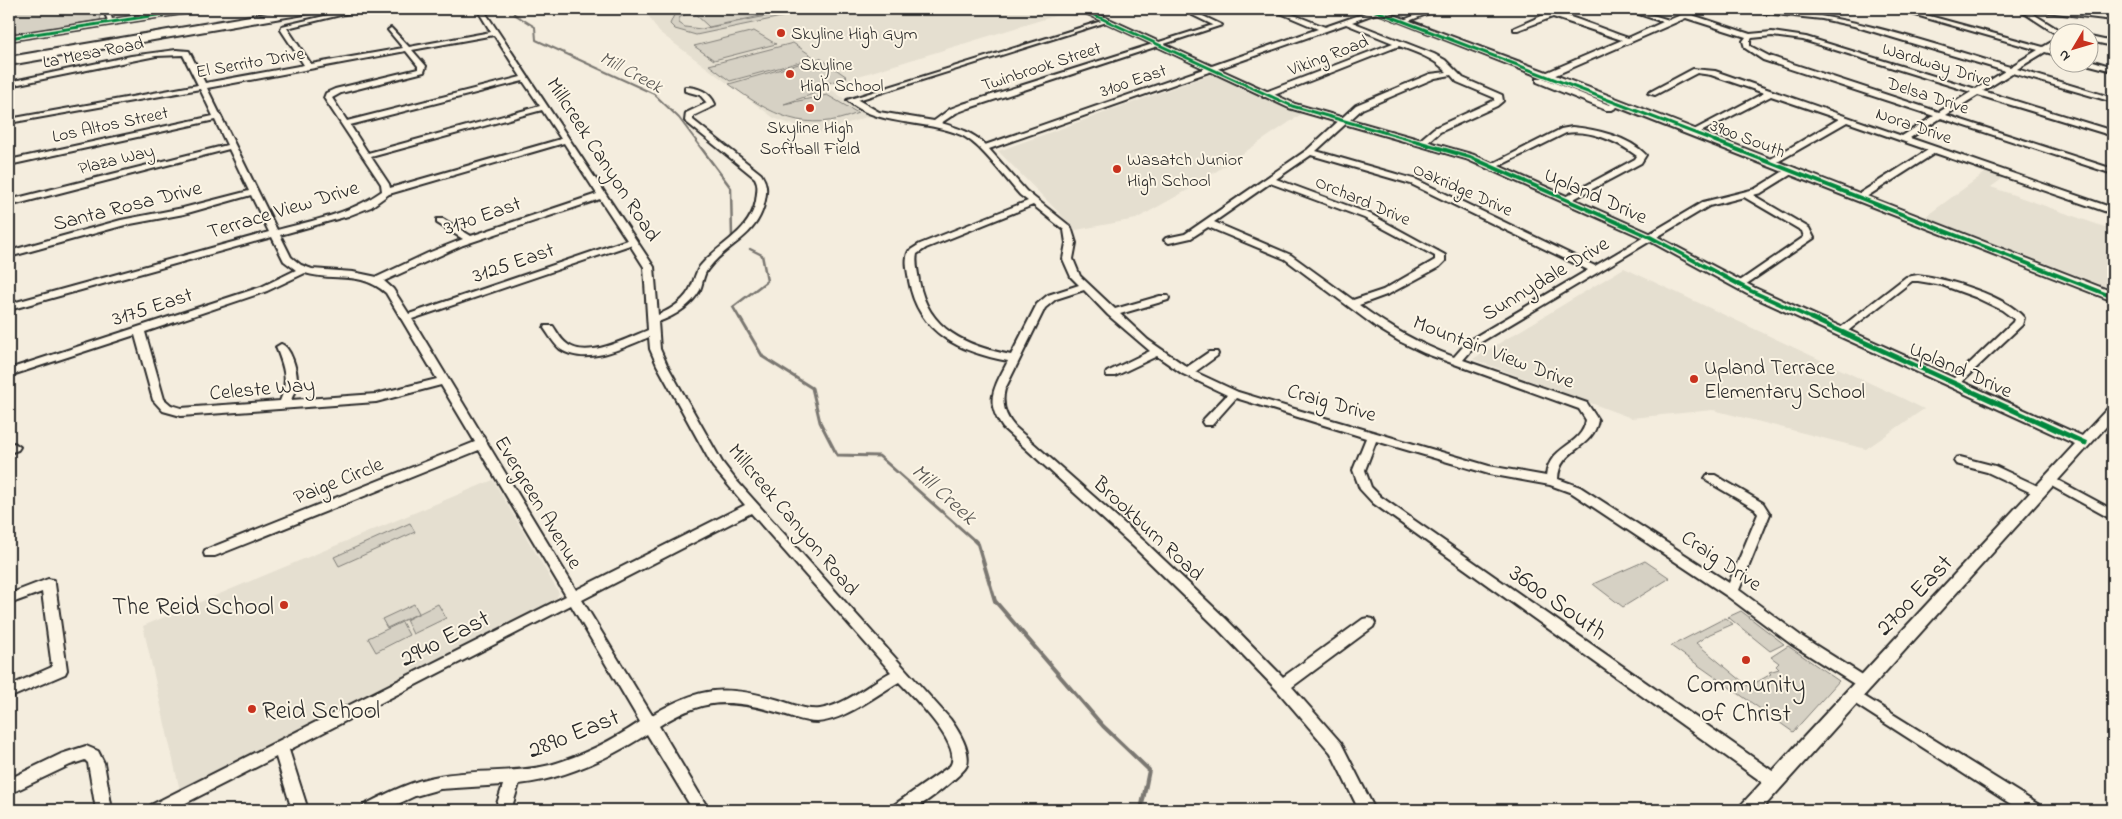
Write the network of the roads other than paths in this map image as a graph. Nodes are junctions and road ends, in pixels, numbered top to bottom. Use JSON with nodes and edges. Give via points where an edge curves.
{"nodes":[{"id":1,"x":106,"y":9,"type":"edge"},
{"id":2,"x":195,"y":9,"type":"edge"},
{"id":3,"x":255,"y":9,"type":"edge"},
{"id":4,"x":292,"y":9,"type":"edge"},
{"id":5,"x":310,"y":9,"type":"edge"},
{"id":6,"x":362,"y":9,"type":"edge"},
{"id":7,"x":480,"y":9,"type":"edge"},
{"id":8,"x":1081,"y":9,"type":"edge"},
{"id":9,"x":1183,"y":9,"type":"edge"},
{"id":10,"x":1274,"y":9,"type":"edge"},
{"id":11,"x":1437,"y":9,"type":"edge"},
{"id":12,"x":1537,"y":9,"type":"edge"},
{"id":13,"x":1627,"y":9,"type":"edge"},
{"id":14,"x":1700,"y":9,"type":"edge"},
{"id":15,"x":1745,"y":9,"type":"edge"},
{"id":16,"x":1898,"y":9,"type":"edge"},
{"id":17,"x":2021,"y":9,"type":"edge"},
{"id":18,"x":2038,"y":9,"type":"edge"},
{"id":19,"x":2097,"y":9,"type":"edge"},
{"id":20,"x":1374,"y":10,"type":"edge"},
{"id":21,"x":1553,"y":14,"type":"junction"},
{"id":22,"x":1685,"y":15,"type":"junction"},
{"id":23,"x":2110,"y":17,"type":"edge"},
{"id":24,"x":1107,"y":21,"type":"junction"},
{"id":25,"x":1404,"y":21,"type":"junction"},
{"id":26,"x":111,"y":22,"type":"junction"},
{"id":27,"x":1346,"y":22,"type":"junction"},
{"id":28,"x":1669,"y":22,"type":"junction"},
{"id":29,"x":2050,"y":28,"type":"edge"},
{"id":30,"x":1324,"y":29,"type":"junction"},
{"id":31,"x":1516,"y":29,"type":"dead end"},
{"id":32,"x":391,"y":30,"type":"dead end"},
{"id":33,"x":496,"y":33,"type":"junction"},
{"id":34,"x":1750,"y":36,"type":"junction"},
{"id":35,"x":9,"y":38,"type":"edge"},
{"id":36,"x":1628,"y":40,"type":"junction"},
{"id":37,"x":2100,"y":41,"type":"edge"},
{"id":38,"x":1400,"y":43,"type":"junction"},
{"id":39,"x":2113,"y":44,"type":"edge"},
{"id":40,"x":1159,"y":45,"type":"junction"},
{"id":41,"x":2050,"y":45,"type":"edge"},
{"id":42,"x":9,"y":47,"type":"edge"},
{"id":43,"x":408,"y":49,"type":"junction"},
{"id":44,"x":2043,"y":50,"type":"junction"},
{"id":45,"x":2050,"y":52,"type":"edge"},
{"id":46,"x":9,"y":54,"type":"edge"},
{"id":47,"x":9,"y":61,"type":"edge"},
{"id":48,"x":2100,"y":65,"type":"edge"},
{"id":49,"x":309,"y":67,"type":"junction"},
{"id":50,"x":1211,"y":69,"type":"junction"},
{"id":51,"x":2113,"y":69,"type":"edge"},
{"id":52,"x":2012,"y":70,"type":"junction"},
{"id":53,"x":1453,"y":73,"type":"junction"},
{"id":54,"x":525,"y":78,"type":"junction"},
{"id":55,"x":1544,"y":78,"type":"junction"},
{"id":56,"x":9,"y":84,"type":"edge"},
{"id":57,"x":202,"y":86,"type":"junction"},
{"id":58,"x":688,"y":89,"type":"dead end"},
{"id":59,"x":1977,"y":92,"type":"junction"},
{"id":60,"x":1652,"y":93,"type":"dead end"},
{"id":61,"x":1770,"y":93,"type":"junction"},
{"id":62,"x":1266,"y":95,"type":"junction"},
{"id":63,"x":2113,"y":100,"type":"edge"},
{"id":64,"x":544,"y":107,"type":"junction"},
{"id":65,"x":1940,"y":115,"type":"junction"},
{"id":66,"x":218,"y":117,"type":"junction"},
{"id":67,"x":1846,"y":119,"type":"junction"},
{"id":68,"x":9,"y":121,"type":"edge"},
{"id":69,"x":1344,"y":121,"type":"junction"},
{"id":70,"x":346,"y":124,"type":"junction"},
{"id":71,"x":935,"y":124,"type":"junction"},
{"id":72,"x":1695,"y":133,"type":"junction"},
{"id":73,"x":2113,"y":134,"type":"edge"},
{"id":74,"x":1903,"y":138,"type":"junction"},
{"id":75,"x":565,"y":140,"type":"junction"},
{"id":76,"x":1423,"y":142,"type":"junction"},
{"id":77,"x":232,"y":146,"type":"junction"},
{"id":78,"x":985,"y":148,"type":"junction"},
{"id":79,"x":1935,"y":149,"type":"junction"},
{"id":80,"x":1310,"y":152,"type":"junction"},
{"id":81,"x":366,"y":156,"type":"junction"},
{"id":82,"x":9,"y":162,"type":"edge"},
{"id":83,"x":1772,"y":162,"type":"junction"},
{"id":84,"x":1492,"y":166,"type":"junction"},
{"id":85,"x":1792,"y":170,"type":"junction"},
{"id":86,"x":2113,"y":172,"type":"edge"},
{"id":87,"x":1270,"y":180,"type":"junction"},
{"id":88,"x":254,"y":192,"type":"junction"},
{"id":89,"x":386,"y":192,"type":"junction"},
{"id":90,"x":603,"y":195,"type":"junction"},
{"id":91,"x":1747,"y":195,"type":"junction"},
{"id":92,"x":1860,"y":197,"type":"junction"},
{"id":93,"x":1566,"y":200,"type":"junction"},
{"id":94,"x":1034,"y":202,"type":"junction"},
{"id":95,"x":9,"y":203,"type":"edge"},
{"id":96,"x":2113,"y":211,"type":"edge"},
{"id":97,"x":440,"y":221,"type":"dead end"},
{"id":98,"x":1207,"y":223,"type":"junction"},
{"id":99,"x":275,"y":234,"type":"junction"},
{"id":100,"x":1650,"y":237,"type":"junction"},
{"id":101,"x":468,"y":238,"type":"junction"},
{"id":102,"x":1169,"y":240,"type":"dead end"},
{"id":103,"x":633,"y":241,"type":"junction"},
{"id":104,"x":9,"y":254,"type":"edge"},
{"id":105,"x":305,"y":269,"type":"junction"},
{"id":106,"x":1596,"y":270,"type":"junction"},
{"id":107,"x":377,"y":281,"type":"junction"},
{"id":108,"x":1085,"y":286,"type":"junction"},
{"id":109,"x":1739,"y":286,"type":"junction"},
{"id":110,"x":2113,"y":296,"type":"edge"},
{"id":111,"x":1164,"y":298,"type":"dead end"},
{"id":112,"x":1352,"y":304,"type":"junction"},
{"id":113,"x":9,"y":307,"type":"edge"},
{"id":114,"x":1112,"y":312,"type":"junction"},
{"id":115,"x":406,"y":318,"type":"junction"},
{"id":116,"x":653,"y":326,"type":"junction"},
{"id":117,"x":549,"y":328,"type":"dead end"},
{"id":118,"x":139,"y":329,"type":"junction"},
{"id":119,"x":1840,"y":332,"type":"junction"},
{"id":120,"x":281,"y":347,"type":"dead end"},
{"id":121,"x":1157,"y":352,"type":"junction"},
{"id":122,"x":1213,"y":354,"type":"dead end"},
{"id":123,"x":1013,"y":359,"type":"junction"},
{"id":124,"x":1456,"y":361,"type":"junction"},
{"id":125,"x":1187,"y":372,"type":"junction"},
{"id":126,"x":9,"y":373,"type":"edge"},
{"id":127,"x":1111,"y":374,"type":"dead end"},
{"id":128,"x":444,"y":381,"type":"junction"},
{"id":129,"x":1954,"y":383,"type":"junction"},
{"id":130,"x":1234,"y":394,"type":"junction"},
{"id":131,"x":284,"y":406,"type":"junction"},
{"id":132,"x":2113,"y":411,"type":"edge"},
{"id":133,"x":1208,"y":422,"type":"dead end"},
{"id":134,"x":1372,"y":436,"type":"junction"},
{"id":135,"x":2085,"y":443,"type":"junction"},
{"id":136,"x":482,"y":444,"type":"junction"},
{"id":137,"x":1960,"y":461,"type":"dead end"},
{"id":138,"x":1711,"y":478,"type":"dead end"},
{"id":139,"x":1552,"y":481,"type":"junction"},
{"id":140,"x":2045,"y":486,"type":"junction"},
{"id":141,"x":752,"y":507,"type":"junction"},
{"id":142,"x":2113,"y":516,"type":"edge"},
{"id":143,"x":210,"y":553,"type":"dead end"},
{"id":144,"x":1732,"y":592,"type":"junction"},
{"id":145,"x":574,"y":598,"type":"junction"},
{"id":146,"x":9,"y":599,"type":"edge"},
{"id":147,"x":1368,"y":623,"type":"dead end"},
{"id":148,"x":902,"y":673,"type":"junction"},
{"id":149,"x":1282,"y":686,"type":"junction"},
{"id":150,"x":1859,"y":690,"type":"junction"},
{"id":151,"x":9,"y":692,"type":"edge"},
{"id":152,"x":648,"y":724,"type":"junction"},
{"id":153,"x":280,"y":748,"type":"junction"},
{"id":154,"x":513,"y":779,"type":"junction"},
{"id":155,"x":1774,"y":782,"type":"junction"},
{"id":156,"x":9,"y":787,"type":"edge"},
{"id":157,"x":104,"y":810,"type":"edge"},
{"id":158,"x":157,"y":810,"type":"edge"},
{"id":159,"x":300,"y":810,"type":"edge"},
{"id":160,"x":370,"y":810,"type":"edge"},
{"id":161,"x":504,"y":810,"type":"edge"},
{"id":162,"x":701,"y":810,"type":"edge"},
{"id":163,"x":900,"y":810,"type":"edge"},
{"id":164,"x":1367,"y":810,"type":"edge"},
{"id":165,"x":1749,"y":810,"type":"edge"},
{"id":166,"x":2033,"y":810,"type":"edge"}],
"edges":[{"from":1,"to":26,"type":"street"},
{"from":2,"to":26,"type":"main road"},
{"from":3,"to":42,"type":"highway"},
{"from":4,"to":46,"type":"highway"},
{"from":5,"to":47,"type":"highway"},
{"from":6,"to":49,"type":"street","via":[[284,27]]},
{"from":7,"to":33,"type":"street","name":"Millcreek Canyon Road"},
{"from":8,"to":24,"type":"street","name":"Upland Drive"},
{"from":9,"to":40,"type":"street","name":"Twinbrook Street","via":[[1220,25]]},
{"from":10,"to":30,"type":"street"},
{"from":11,"to":25,"type":"street"},
{"from":12,"to":21,"type":"street"},
{"from":13,"to":28,"type":"street"},
{"from":14,"to":22,"type":"street"},
{"from":15,"to":52,"type":"street","via":[[1842,21]]},
{"from":16,"to":44,"type":"street"},
{"from":17,"to":29,"type":"street"},
{"from":18,"to":23,"type":"street"},
{"from":19,"to":23,"type":"street"},
{"from":20,"to":25,"type":"main road","name":"3900 South"},
{"from":20,"to":27,"type":"street","name":"3100 East"},
{"from":21,"to":31,"type":"street"},
{"from":21,"to":36,"type":"street"},
{"from":22,"to":28,"type":"street"},
{"from":22,"to":34,"type":"street"},
{"from":24,"to":40,"type":"street","name":"Upland Drive"},
{"from":24,"to":71,"type":"street","name":"Craig Drive","via":[[851,100],[877,114]]},
{"from":25,"to":55,"type":"main road","name":"3900 South"},
{"from":26,"to":35,"type":"main road"},
{"from":27,"to":30,"type":"street","name":"3100 East"},
{"from":27,"to":38,"type":"street"},
{"from":28,"to":36,"type":"street"},
{"from":30,"to":50,"type":"street","name":"3100 East"},
{"from":32,"to":43,"type":"street"},
{"from":33,"to":43,"type":"street","name":"El Serrito Drive"},
{"from":33,"to":54,"type":"street","name":"Millcreek Canyon Road"},
{"from":34,"to":59,"type":"street","name":"Wardway Drive","via":[[1797,36]]},
{"from":34,"to":65,"type":"street","name":"Delsa Drive","via":[[1746,45],[1761,56]]},
{"from":36,"to":55,"type":"street"},
{"from":37,"to":39,"type":"street"},
{"from":38,"to":53,"type":"street","via":[[1438,59]]},
{"from":38,"to":62,"type":"street","name":"Viking Road"},
{"from":40,"to":50,"type":"street","name":"Upland Drive"},
{"from":40,"to":71,"type":"street","name":"Twinbrook Street","via":[[966,106]]},
{"from":41,"to":44,"type":"street"},
{"from":43,"to":49,"type":"street","name":"El Serrito Drive"},
{"from":43,"to":70,"type":"street","via":[[422,66],[421,70],[329,95],[328,99]]},
{"from":44,"to":45,"type":"street"},
{"from":44,"to":52,"type":"street"},
{"from":48,"to":51,"type":"street"},
{"from":49,"to":57,"type":"street","name":"El Serrito Drive"},
{"from":50,"to":62,"type":"street","name":"Upland Drive"},
{"from":50,"to":78,"type":"street","name":"3100 East"},
{"from":52,"to":59,"type":"street"},
{"from":52,"to":63,"type":"street"},
{"from":53,"to":69,"type":"street","via":[[1433,76],[1365,105]]},
{"from":53,"to":76,"type":"street","via":[[1460,80],[1499,97],[1499,101],[1437,130]]},
{"from":54,"to":64,"type":"street","name":"Millcreek Canyon Road"},
{"from":54,"to":70,"type":"street"},
{"from":55,"to":72,"type":"main road","name":"3900 South","via":[[1620,103]]},
{"from":56,"to":57,"type":"street","name":"La Mesa Road","via":[[90,66],[184,52]]},
{"from":57,"to":66,"type":"street"},
{"from":57,"to":68,"type":"street","name":"El Serrito Drive"},
{"from":58,"to":116,"type":"street","via":[[700,91],[711,104],[690,114],[689,121],[758,176],[762,181],[761,206],[740,236],[700,272],[697,287],[688,300]]},
{"from":59,"to":65,"type":"street"},
{"from":59,"to":73,"type":"street","name":"Wardway Drive"},
{"from":60,"to":61,"type":"street","name":"Nora Drive","via":[[1703,71]]},
{"from":61,"to":67,"type":"street","name":"Nora Drive"},
{"from":61,"to":72,"type":"street"},
{"from":62,"to":69,"type":"street","name":"Upland Drive"},
{"from":64,"to":75,"type":"street","name":"Millcreek Canyon Road"},
{"from":64,"to":81,"type":"street"},
{"from":65,"to":74,"type":"street"},
{"from":65,"to":86,"type":"street","name":"Delsa Drive"},
{"from":66,"to":77,"type":"street"},
{"from":66,"to":82,"type":"street","name":"Los Altos Street"},
{"from":67,"to":74,"type":"street","name":"Nora Drive"},
{"from":67,"to":83,"type":"street"},
{"from":69,"to":76,"type":"street","name":"Upland Drive"},
{"from":69,"to":80,"type":"street"},
{"from":70,"to":81,"type":"street"},
{"from":71,"to":78,"type":"street","name":"Craig Drive","via":[[964,133]]},
{"from":72,"to":83,"type":"main road","name":"3900 South"},
{"from":74,"to":79,"type":"street","name":"Nora Drive"},
{"from":75,"to":89,"type":"street","name":"Terrace View Drive"},
{"from":75,"to":90,"type":"street","name":"Millcreek Canyon Road"},
{"from":76,"to":84,"type":"street","name":"Upland Drive"},
{"from":77,"to":88,"type":"street"},
{"from":77,"to":95,"type":"street","name":"Plaza Way"},
{"from":78,"to":94,"type":"street","name":"Craig Drive","via":[[1014,184]]},
{"from":79,"to":92,"type":"street"},
{"from":79,"to":96,"type":"street","name":"Nora Drive"},
{"from":80,"to":87,"type":"street"},
{"from":80,"to":106,"type":"street","name":"Oakridge Drive","via":[[1414,182]]},
{"from":81,"to":89,"type":"street","via":[[385,184]]},
{"from":83,"to":85,"type":"main road","name":"3900 South"},
{"from":84,"to":93,"type":"street","name":"Upland Drive"},
{"from":84,"to":93,"type":"street","via":[[1564,131],[1575,129],[1598,135],[1642,155],[1638,161]]},
{"from":85,"to":91,"type":"street","name":"Sunnydale Drive"},
{"from":85,"to":92,"type":"main road","name":"3900 South"},
{"from":87,"to":98,"type":"street"},
{"from":87,"to":112,"type":"street","name":"Orchard Drive","via":[[1367,216],[1440,255],[1436,265],[1386,292]]},
{"from":88,"to":99,"type":"street"},
{"from":88,"to":104,"type":"street","name":"Santa Rosa Drive","via":[[184,211],[117,224]]},
{"from":89,"to":99,"type":"street","name":"Terrace View Drive","via":[[357,210]]},
{"from":90,"to":101,"type":"street","name":"3170 East"},
{"from":90,"to":103,"type":"street","name":"Millcreek Canyon Road"},
{"from":91,"to":100,"type":"street","name":"Sunnydale Drive","via":[[1706,204]]},
{"from":91,"to":109,"type":"street","via":[[1808,232],[1808,240]]},
{"from":92,"to":110,"type":"main road","name":"3900 South"},
{"from":93,"to":100,"type":"street","name":"Upland Drive"},
{"from":94,"to":108,"type":"street","name":"Craig Drive","via":[[1068,230],[1070,265]]},
{"from":94,"to":123,"type":"street","via":[[923,246],[912,253],[910,259],[918,298],[938,328],[968,348]]},
{"from":97,"to":101,"type":"street"},
{"from":98,"to":102,"type":"street","via":[[1188,236]]},
{"from":98,"to":112,"type":"street","name":"Mountain View Drive","via":[[1288,257]]},
{"from":99,"to":105,"type":"street","via":[[287,259]]},
{"from":99,"to":113,"type":"street","name":"Terrace View Drive"},
{"from":100,"to":106,"type":"street","name":"Sunnydale Drive"},
{"from":100,"to":109,"type":"street","name":"Upland Drive"},
{"from":101,"to":107,"type":"street","name":"3170 East","via":[[428,254]]},
{"from":103,"to":115,"type":"street","name":"3125 East"},
{"from":103,"to":116,"type":"street","name":"Millcreek Canyon Road","via":[[650,272]]},
{"from":105,"to":107,"type":"street"},
{"from":105,"to":118,"type":"street","name":"3175 East","via":[[264,290]]},
{"from":106,"to":124,"type":"street","name":"Sunnydale Drive","via":[[1472,343]]},
{"from":107,"to":115,"type":"street","name":"Evergreen Avenue","via":[[388,289]]},
{"from":108,"to":114,"type":"street","name":"Craig Drive"},
{"from":108,"to":123,"type":"street","name":"Brookburn Road","via":[[1043,303]]},
{"from":109,"to":119,"type":"street","name":"Upland Drive"},
{"from":111,"to":114,"type":"street"},
{"from":112,"to":124,"type":"street","name":"Mountain View Drive","via":[[1403,339]]},
{"from":114,"to":121,"type":"street","name":"Craig Drive"},
{"from":115,"to":128,"type":"street","name":"Evergreen Avenue"},
{"from":116,"to":117,"type":"street","via":[[599,351],[584,353],[566,348]]},
{"from":116,"to":141,"type":"street","name":"Millcreek Canyon Road","via":[[655,349],[662,365],[717,464]]},
{"from":118,"to":126,"type":"street","name":"3175 East"},
{"from":118,"to":131,"type":"street","name":"Celeste Way","via":[[159,400],[167,408],[187,413]]},
{"from":119,"to":129,"type":"street","name":"Upland Drive"},
{"from":119,"to":129,"type":"street","via":[[1909,279],[1923,277],[2003,306],[2017,315],[2018,323]]},
{"from":120,"to":131,"type":"street","via":[[293,380]]},
{"from":121,"to":125,"type":"street","name":"Craig Drive"},
{"from":121,"to":127,"type":"street"},
{"from":122,"to":125,"type":"street"},
{"from":123,"to":149,"type":"street","name":"Brookburn Road","via":[[996,399],[1004,422],[1139,544]]},
{"from":124,"to":139,"type":"street","name":"Mountain View Drive","via":[[1574,402],[1587,410],[1592,420],[1590,431],[1586,438],[1558,459]]},
{"from":125,"to":130,"type":"street","name":"Craig Drive"},
{"from":128,"to":131,"type":"street","name":"Celeste Way","via":[[386,397]]},
{"from":128,"to":136,"type":"street","name":"Evergreen Avenue"},
{"from":129,"to":135,"type":"street","name":"Upland Drive"},
{"from":130,"to":133,"type":"street"},
{"from":130,"to":134,"type":"street","name":"Craig Drive"},
{"from":132,"to":135,"type":"street","name":"2700 East"},
{"from":134,"to":139,"type":"street","name":"Craig Drive","via":[[1489,470]]},
{"from":134,"to":155,"type":"street","name":"3600 South","via":[[1359,470],[1366,489],[1377,500]]},
{"from":135,"to":140,"type":"street","name":"2700 East"},
{"from":136,"to":143,"type":"street","name":"Paige Circle"},
{"from":136,"to":145,"type":"street","name":"Evergreen Avenue"},
{"from":137,"to":140,"type":"street"},
{"from":138,"to":144,"type":"street","via":[[1759,506],[1764,514]]},
{"from":139,"to":144,"type":"street","name":"Craig Drive","via":[[1592,499]]},
{"from":140,"to":142,"type":"street"},
{"from":140,"to":150,"type":"street","name":"2700 East"},
{"from":141,"to":145,"type":"street","name":"2940 East"},
{"from":141,"to":148,"type":"street","name":"Millcreek Canyon Road"},
{"from":144,"to":150,"type":"street","name":"Craig Drive"},
{"from":145,"to":152,"type":"street","name":"Evergreen Avenue"},
{"from":145,"to":153,"type":"street","name":"2940 East"},
{"from":146,"to":151,"type":"street","via":[[48,584],[60,670]]},
{"from":147,"to":149,"type":"street"},
{"from":148,"to":152,"type":"street","name":"2890 East","via":[[821,715],[730,695],[690,702]]},
{"from":148,"to":163,"type":"street","name":"Millcreek Canyon Road","via":[[953,735],[960,764],[950,776]]},
{"from":149,"to":164,"type":"street","name":"Brookburn Road","via":[[1336,748]]},
{"from":150,"to":155,"type":"street","name":"2700 East"},
{"from":150,"to":166,"type":"street","name":"Craig Drive"},
{"from":152,"to":154,"type":"street","name":"2890 East","via":[[565,767]]},
{"from":152,"to":162,"type":"street","name":"Evergreen Avenue"},
{"from":153,"to":158,"type":"street","name":"2940 East"},
{"from":153,"to":159,"type":"street"},
{"from":154,"to":160,"type":"street","name":"2890 East","via":[[428,785]]},
{"from":154,"to":161,"type":"street"},
{"from":155,"to":165,"type":"street","name":"2700 East"},
{"from":156,"to":157,"type":"street","via":[[66,759],[86,753],[96,762]]}]}
